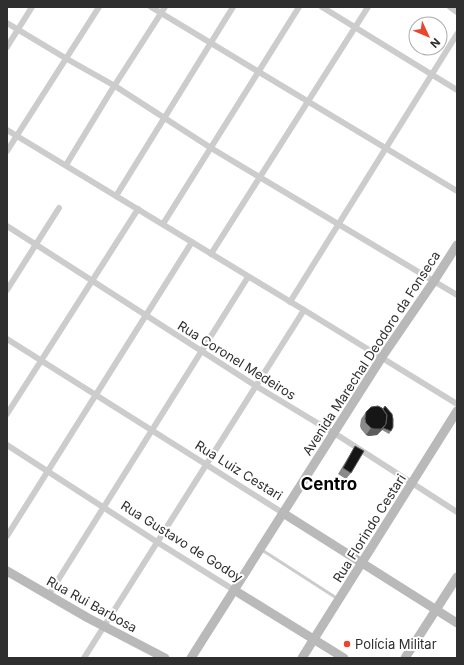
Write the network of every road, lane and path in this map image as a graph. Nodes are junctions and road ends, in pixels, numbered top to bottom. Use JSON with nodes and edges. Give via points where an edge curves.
{"nodes":[{"id":1,"x":32,"y":7,"type":"edge"},
{"id":2,"x":99,"y":7,"type":"edge"},
{"id":3,"x":151,"y":7,"type":"edge"},
{"id":4,"x":165,"y":7,"type":"edge"},
{"id":5,"x":233,"y":7,"type":"edge"},
{"id":6,"x":299,"y":7,"type":"edge"},
{"id":7,"x":322,"y":7,"type":"edge"},
{"id":8,"x":368,"y":7,"type":"edge"},
{"id":9,"x":450,"y":7,"type":"edge"},
{"id":10,"x":457,"y":12,"type":"edge"},
{"id":11,"x":161,"y":13,"type":"junction"},
{"id":12,"x":7,"y":23,"type":"edge"},
{"id":13,"x":355,"y":27,"type":"junction"},
{"id":14,"x":18,"y":30,"type":"junction"},
{"id":15,"x":457,"y":34,"type":"edge"},
{"id":16,"x":210,"y":44,"type":"junction"},
{"id":17,"x":7,"y":46,"type":"edge"},
{"id":18,"x":67,"y":59,"type":"junction"},
{"id":19,"x":258,"y":72,"type":"junction"},
{"id":20,"x":432,"y":75,"type":"junction"},
{"id":21,"x":115,"y":86,"type":"junction"},
{"id":22,"x":457,"y":90,"type":"edge"},
{"id":23,"x":307,"y":101,"type":"junction"},
{"id":24,"x":164,"y":118,"type":"junction"},
{"id":25,"x":7,"y":130,"type":"edge"},
{"id":26,"x":17,"y":136,"type":"junction"},
{"id":27,"x":211,"y":148,"type":"junction"},
{"id":28,"x":387,"y":148,"type":"junction"},
{"id":29,"x":7,"y":151,"type":"edge"},
{"id":30,"x":66,"y":165,"type":"junction"},
{"id":31,"x":260,"y":176,"type":"junction"},
{"id":32,"x":457,"y":191,"type":"edge"},
{"id":33,"x":116,"y":196,"type":"junction"},
{"id":34,"x":59,"y":208,"type":"dead end"},
{"id":35,"x":138,"y":209,"type":"junction"},
{"id":36,"x":163,"y":224,"type":"junction"},
{"id":37,"x":339,"y":224,"type":"junction"},
{"id":38,"x":7,"y":226,"type":"edge"},
{"id":39,"x":192,"y":242,"type":"junction"},
{"id":40,"x":35,"y":245,"type":"junction"},
{"id":41,"x":457,"y":245,"type":"edge"},
{"id":42,"x":211,"y":254,"type":"junction"},
{"id":43,"x":248,"y":277,"type":"junction"},
{"id":44,"x":434,"y":281,"type":"junction"},
{"id":45,"x":92,"y":282,"type":"junction"},
{"id":46,"x":7,"y":290,"type":"edge"},
{"id":47,"x":457,"y":295,"type":"edge"},
{"id":48,"x":290,"y":302,"type":"junction"},
{"id":49,"x":304,"y":310,"type":"junction"},
{"id":50,"x":146,"y":316,"type":"junction"},
{"id":51,"x":7,"y":339,"type":"edge"},
{"id":52,"x":202,"y":351,"type":"junction"},
{"id":53,"x":382,"y":357,"type":"junction"},
{"id":54,"x":41,"y":361,"type":"junction"},
{"id":55,"x":256,"y":386,"type":"junction"},
{"id":56,"x":96,"y":395,"type":"junction"},
{"id":57,"x":457,"y":404,"type":"edge"},
{"id":58,"x":457,"y":411,"type":"edge"},
{"id":59,"x":7,"y":414,"type":"edge"},
{"id":60,"x":152,"y":430,"type":"junction"},
{"id":61,"x":334,"y":433,"type":"junction"},
{"id":62,"x":7,"y":445,"type":"edge"},
{"id":63,"x":206,"y":465,"type":"junction"},
{"id":64,"x":48,"y":471,"type":"junction"},
{"id":65,"x":413,"y":482,"type":"junction"},
{"id":66,"x":104,"y":507,"type":"junction"},
{"id":67,"x":283,"y":512,"type":"junction"},
{"id":68,"x":457,"y":512,"type":"edge"},
{"id":69,"x":7,"y":536,"type":"edge"},
{"id":70,"x":157,"y":542,"type":"junction"},
{"id":71,"x":260,"y":549,"type":"junction"},
{"id":72,"x":363,"y":563,"type":"junction"},
{"id":73,"x":7,"y":571,"type":"edge"},
{"id":74,"x":457,"y":577,"type":"edge"},
{"id":75,"x":234,"y":590,"type":"junction"},
{"id":76,"x":48,"y":596,"type":"junction"},
{"id":77,"x":339,"y":600,"type":"junction"},
{"id":78,"x":436,"y":610,"type":"junction"},
{"id":79,"x":457,"y":623,"type":"edge"},
{"id":80,"x":104,"y":626,"type":"junction"},
{"id":81,"x":314,"y":639,"type":"junction"},
{"id":82,"x":84,"y":658,"type":"edge"},
{"id":83,"x":165,"y":658,"type":"edge"},
{"id":84,"x":191,"y":658,"type":"edge"},
{"id":85,"x":302,"y":658,"type":"edge"},
{"id":86,"x":344,"y":658,"type":"edge"},
{"id":87,"x":405,"y":658,"type":"edge"}],
"edges":[{"from":1,"to":14,"type":"street"},
{"from":2,"to":18,"type":"street"},
{"from":3,"to":11,"type":"street"},
{"from":4,"to":11,"type":"street"},
{"from":5,"to":16,"type":"street"},
{"from":6,"to":19,"type":"street"},
{"from":7,"to":13,"type":"street"},
{"from":8,"to":13,"type":"street"},
{"from":9,"to":10,"type":"street"},
{"from":11,"to":16,"type":"street"},
{"from":11,"to":21,"type":"street"},
{"from":12,"to":14,"type":"street"},
{"from":13,"to":20,"type":"street"},
{"from":13,"to":23,"type":"street"},
{"from":14,"to":17,"type":"street"},
{"from":14,"to":18,"type":"street"},
{"from":15,"to":20,"type":"street"},
{"from":16,"to":19,"type":"street"},
{"from":16,"to":24,"type":"street"},
{"from":18,"to":21,"type":"street"},
{"from":18,"to":26,"type":"street"},
{"from":19,"to":23,"type":"street"},
{"from":19,"to":27,"type":"street"},
{"from":20,"to":22,"type":"street"},
{"from":20,"to":28,"type":"street"},
{"from":21,"to":24,"type":"street"},
{"from":21,"to":30,"type":"street"},
{"from":23,"to":28,"type":"street"},
{"from":23,"to":31,"type":"street"},
{"from":24,"to":27,"type":"street"},
{"from":24,"to":33,"type":"street"},
{"from":25,"to":26,"type":"street"},
{"from":26,"to":29,"type":"street"},
{"from":26,"to":30,"type":"street"},
{"from":27,"to":31,"type":"street"},
{"from":27,"to":36,"type":"street"},
{"from":28,"to":32,"type":"street"},
{"from":28,"to":37,"type":"street"},
{"from":30,"to":33,"type":"street"},
{"from":31,"to":37,"type":"street"},
{"from":31,"to":42,"type":"street"},
{"from":33,"to":35,"type":"street"},
{"from":34,"to":40,"type":"street"},
{"from":35,"to":36,"type":"street"},
{"from":35,"to":45,"type":"street"},
{"from":36,"to":39,"type":"street"},
{"from":37,"to":44,"type":"street"},
{"from":37,"to":48,"type":"street"},
{"from":38,"to":40,"type":"street","name":"Rua Coronel Medeiros"},
{"from":39,"to":42,"type":"street"},
{"from":39,"to":50,"type":"street"},
{"from":40,"to":45,"type":"street","name":"Rua Coronel Medeiros"},
{"from":40,"to":46,"type":"street"},
{"from":41,"to":44,"type":"street","name":"Avenida Marechal Deodoro da Fonseca"},
{"from":42,"to":43,"type":"street"},
{"from":43,"to":48,"type":"street"},
{"from":43,"to":52,"type":"street"},
{"from":44,"to":47,"type":"street"},
{"from":44,"to":53,"type":"street","name":"Avenida Marechal Deodoro da Fonseca"},
{"from":45,"to":50,"type":"street","name":"Rua Coronel Medeiros"},
{"from":45,"to":54,"type":"street"},
{"from":48,"to":49,"type":"street"},
{"from":49,"to":53,"type":"street"},
{"from":49,"to":55,"type":"street"},
{"from":50,"to":52,"type":"street","name":"Rua Coronel Medeiros"},
{"from":50,"to":56,"type":"street"},
{"from":51,"to":54,"type":"street","name":"Rua Luiz Cestari"},
{"from":52,"to":55,"type":"street","name":"Rua Coronel Medeiros"},
{"from":52,"to":60,"type":"street"},
{"from":53,"to":57,"type":"street"},
{"from":53,"to":61,"type":"street","name":"Avenida Marechal Deodoro da Fonseca"},
{"from":54,"to":56,"type":"street","name":"Rua Luiz Cestari"},
{"from":54,"to":59,"type":"street"},
{"from":55,"to":61,"type":"street","name":"Rua Coronel Medeiros"},
{"from":55,"to":63,"type":"street"},
{"from":56,"to":60,"type":"street","name":"Rua Luiz Cestari"},
{"from":56,"to":64,"type":"street"},
{"from":58,"to":65,"type":"street","name":"Rua Florindo Cestari"},
{"from":60,"to":63,"type":"street","name":"Rua Luiz Cestari"},
{"from":60,"to":66,"type":"street"},
{"from":61,"to":65,"type":"street","name":"Rua Coronel Medeiros"},
{"from":61,"to":67,"type":"street","name":"Avenida Marechal Deodoro da Fonseca"},
{"from":62,"to":64,"type":"street","name":"Rua Gustavo de Godoy"},
{"from":63,"to":67,"type":"street","name":"Rua Luiz Cestari"},
{"from":63,"to":70,"type":"street"},
{"from":64,"to":66,"type":"street","name":"Rua Gustavo de Godoy"},
{"from":64,"to":69,"type":"street"},
{"from":65,"to":68,"type":"street","name":"Rua Coronel Medeiros"},
{"from":65,"to":72,"type":"street","name":"Rua Florindo Cestari"},
{"from":66,"to":70,"type":"street","name":"Rua Gustavo de Godoy"},
{"from":66,"to":76,"type":"street"},
{"from":67,"to":71,"type":"street","name":"Avenida Marechal Deodoro da Fonseca"},
{"from":67,"to":72,"type":"street","name":"Rua Luiz Cestari"},
{"from":70,"to":75,"type":"street","name":"Rua Gustavo de Godoy"},
{"from":70,"to":80,"type":"street"},
{"from":71,"to":75,"type":"street","name":"Avenida Marechal Deodoro da Fonseca"},
{"from":71,"to":77,"type":"lane"},
{"from":72,"to":77,"type":"street","name":"Rua Florindo Cestari"},
{"from":72,"to":78,"type":"street","name":"Rua Luiz Cestari"},
{"from":73,"to":76,"type":"street","name":"Rua Rui Barbosa"},
{"from":74,"to":78,"type":"street"},
{"from":75,"to":81,"type":"street","name":"Rua Gustavo de Godoy"},
{"from":75,"to":84,"type":"street","name":"Avenida Marechal Deodoro da Fonseca"},
{"from":76,"to":80,"type":"street","name":"Rua Rui Barbosa"},
{"from":77,"to":81,"type":"street","name":"Rua Florindo Cestari"},
{"from":78,"to":79,"type":"street","name":"Rua Luiz Cestari"},
{"from":78,"to":87,"type":"street"},
{"from":80,"to":82,"type":"street"},
{"from":80,"to":83,"type":"street","name":"Rua Rui Barbosa"},
{"from":81,"to":85,"type":"street","name":"Rua Florindo Cestari"},
{"from":81,"to":86,"type":"street","name":"Rua Gustavo de Godoy"}]}
